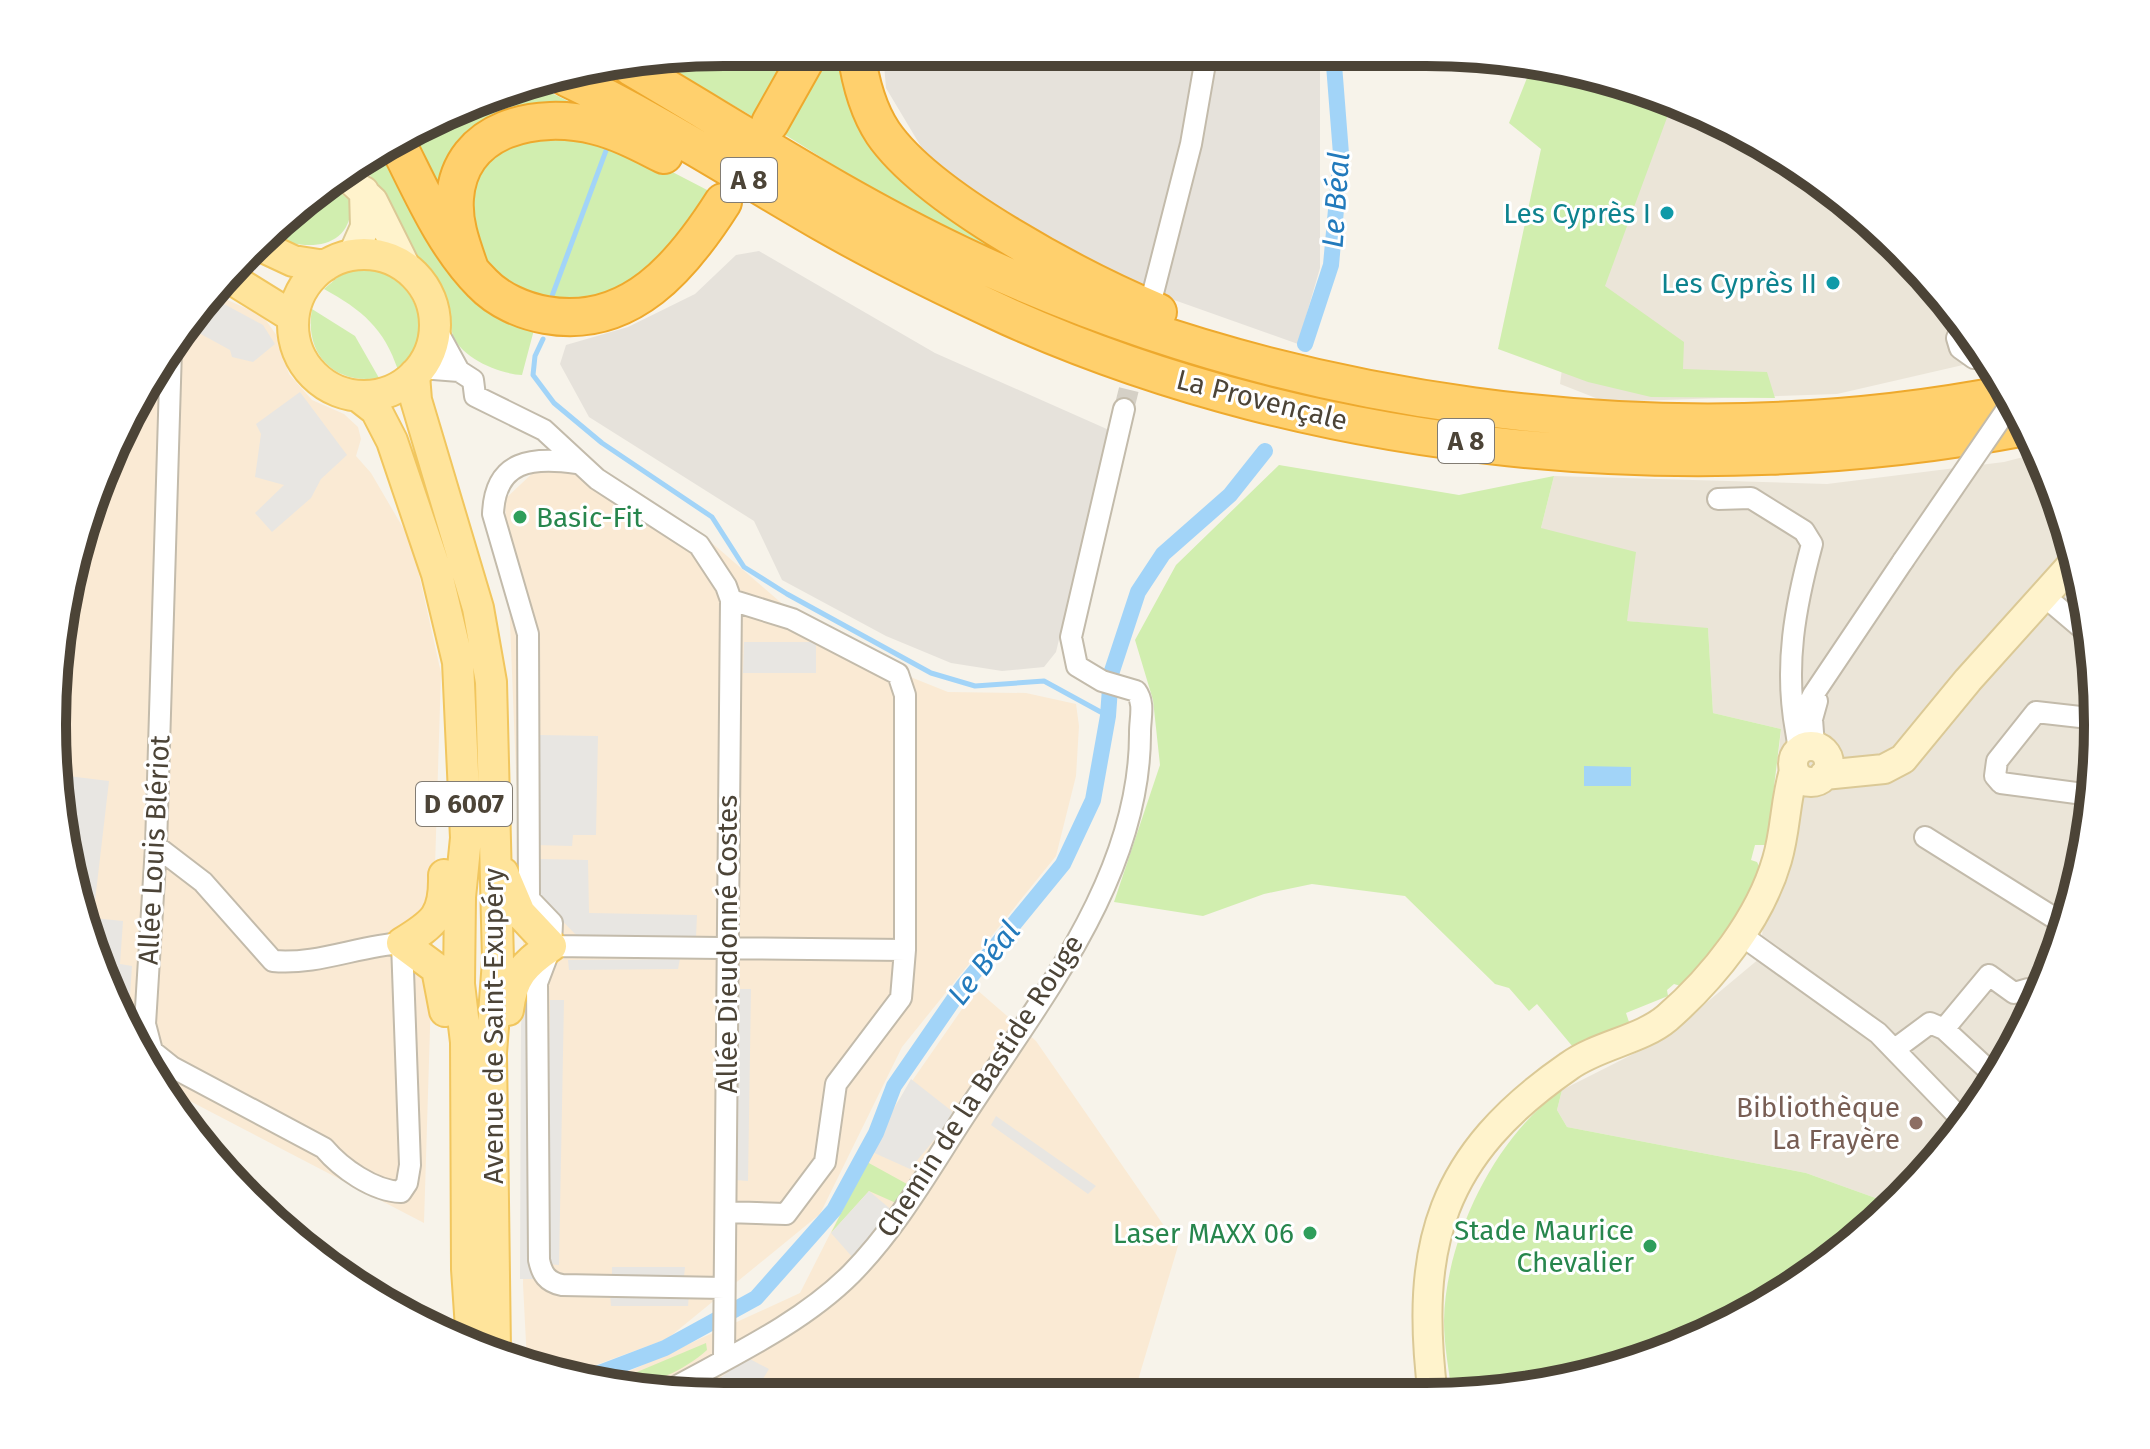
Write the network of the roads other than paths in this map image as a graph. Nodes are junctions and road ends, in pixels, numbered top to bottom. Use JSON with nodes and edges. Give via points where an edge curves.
{"nodes":[{"id":1,"x":802,"y":66,"type":"edge"},
{"id":2,"x":859,"y":66,"type":"edge"},
{"id":3,"x":1205,"y":66,"type":"edge"},
{"id":4,"x":639,"y":72,"type":"edge"},
{"id":5,"x":576,"y":83,"type":"edge"},
{"id":6,"x":770,"y":123,"type":"dead end"},
{"id":7,"x":401,"y":151,"type":"edge"},
{"id":8,"x":354,"y":182,"type":"edge"},
{"id":9,"x":723,"y":202,"type":"dead end"},
{"id":10,"x":269,"y":250,"type":"edge"},
{"id":11,"x":353,"y":254,"type":"junction"},
{"id":12,"x":325,"y":266,"type":"junction"},
{"id":13,"x":407,"y":269,"type":"junction"},
{"id":14,"x":470,"y":269,"type":"junction"},
{"id":15,"x":931,"y":280,"type":"junction"},
{"id":16,"x":237,"y":282,"type":"edge"},
{"id":17,"x":1153,"y":293,"type":"dead end"},
{"id":18,"x":293,"y":317,"type":"junction"},
{"id":19,"x":435,"y":327,"type":"junction"},
{"id":20,"x":1955,"y":337,"type":"edge"},
{"id":21,"x":1971,"y":356,"type":"edge"},
{"id":22,"x":170,"y":369,"type":"edge"},
{"id":23,"x":417,"y":371,"type":"junction"},
{"id":24,"x":466,"y":375,"type":"junction"},
{"id":25,"x":1350,"y":386,"type":"junction"},
{"id":26,"x":358,"y":396,"type":"junction"},
{"id":27,"x":1996,"y":396,"type":"edge"},
{"id":28,"x":1124,"y":409,"type":"tunnel mouth"},
{"id":29,"x":2005,"y":412,"type":"edge"},
{"id":30,"x":2014,"y":429,"type":"edge"},
{"id":31,"x":577,"y":463,"type":"junction"},
{"id":32,"x":1718,"y":499,"type":"dead end"},
{"id":33,"x":2066,"y":571,"type":"edge"},
{"id":34,"x":2043,"y":595,"type":"junction"},
{"id":35,"x":731,"y":600,"type":"junction"},
{"id":36,"x":2075,"y":622,"type":"edge"},
{"id":37,"x":1790,"y":660,"type":"junction"},
{"id":38,"x":1817,"y":691,"type":"junction"},
{"id":39,"x":2084,"y":717,"type":"edge"},
{"id":40,"x":463,"y":758,"type":"junction"},
{"id":41,"x":1809,"y":759,"type":"junction"},
{"id":42,"x":2080,"y":794,"type":"edge"},
{"id":43,"x":1925,"y":837,"type":"dead end"},
{"id":44,"x":494,"y":840,"type":"junction"},
{"id":45,"x":156,"y":846,"type":"junction"},
{"id":46,"x":2055,"y":918,"type":"edge"},
{"id":47,"x":1741,"y":935,"type":"junction"},
{"id":48,"x":402,"y":943,"type":"junction"},
{"id":49,"x":551,"y":946,"type":"junction"},
{"id":50,"x":905,"y":950,"type":"junction"},
{"id":51,"x":728,"y":951,"type":"junction"},
{"id":52,"x":2028,"y":989,"type":"dead end"},
{"id":53,"x":1944,"y":1029,"type":"junction"},
{"id":54,"x":152,"y":1049,"type":"edge"},
{"id":55,"x":1895,"y":1049,"type":"junction"},
{"id":56,"x":153,"y":1052,"type":"edge"},
{"id":57,"x":1987,"y":1068,"type":"edge"},
{"id":58,"x":1956,"y":1114,"type":"edge"},
{"id":59,"x":478,"y":1137,"type":"junction"},
{"id":60,"x":726,"y":1212,"type":"junction"},
{"id":61,"x":724,"y":1296,"type":"junction"},
{"id":62,"x":471,"y":1332,"type":"edge"},
{"id":63,"x":494,"y":1341,"type":"edge"},
{"id":64,"x":724,"y":1348,"type":"junction"},
{"id":65,"x":680,"y":1382,"type":"edge"},
{"id":66,"x":1432,"y":1383,"type":"edge"}],
"edges":[{"from":1,"to":6,"type":"highway"},
{"from":2,"to":25,"type":"highway","via":[[883,132],[914,168],[977,213],[1138,304]]},
{"from":3,"to":17,"type":"street","via":[[1191,144]]},
{"from":4,"to":25,"type":"highway","name":"La Provençale","number":"A 8","via":[[861,203],[1043,292],[1162,335]]},
{"from":5,"to":15,"type":"highway","name":"La Provençale","number":"A 8"},
{"from":7,"to":14,"type":"highway","via":[[442,229]]},
{"from":8,"to":11,"type":"street","via":[[365,227]]},
{"from":8,"to":13,"type":"street","via":[[381,212]]},
{"from":9,"to":14,"type":"highway","via":[[670,273],[635,301],[613,310],[575,317],[533,313],[496,294]]},
{"from":10,"to":12,"type":"main road","via":[[293,261]]},
{"from":11,"to":12,"type":"main road"},
{"from":11,"to":13,"type":"main road","via":[[380,255]]},
{"from":12,"to":18,"type":"main road","via":[[301,292]]},
{"from":13,"to":19,"type":"main road","via":[[432,305]]},
{"from":14,"to":15,"type":"highway","via":[[455,220],[465,162],[495,132],[551,121],[598,126],[626,136],[810,229]]},
{"from":15,"to":30,"type":"highway","name":"La Provençale","number":"A 8","via":[[1067,341],[1165,376],[1264,403],[1436,437],[1555,451],[1756,456],[1856,452]]},
{"from":16,"to":18,"type":"main road"},
{"from":18,"to":26,"type":"main road","via":[[293,337],[311,372]]},
{"from":19,"to":23,"type":"main road","via":[[431,348]]},
{"from":19,"to":24,"type":"street"},
{"from":20,"to":21,"type":"street"},
{"from":22,"to":45,"type":"street","name":"Allée Louis Blériot"},
{"from":23,"to":24,"type":"street"},
{"from":23,"to":26,"type":"main road","via":[[394,390]]},
{"from":23,"to":44,"type":"main road","name":"Avenue de Saint-Exupéry","number":"D 6007","via":[[416,400],[484,634],[491,682]]},
{"from":24,"to":31,"type":"street","via":[[475,396],[537,425]]},
{"from":25,"to":27,"type":"highway","name":"La Provençale","number":"A 8","via":[[1523,411],[1682,420],[1857,415]]},
{"from":26,"to":40,"type":"main road","name":"Avenue de Saint-Exupéry","number":"D 6007","via":[[383,419],[437,574],[458,662]]},
{"from":28,"to":64,"type":"street","name":"Chemin de la Bastide Rouge","via":[[1071,637],[1077,666],[1102,681],[1136,691],[1142,706],[1138,776],[1105,885],[1037,1007],[878,1244],[849,1276],[778,1330]]},
{"from":29,"to":38,"type":"street","bridge":true},
{"from":31,"to":35,"type":"street","via":[[699,545]]},
{"from":31,"to":49,"type":"street","via":[[543,458],[516,466],[494,496],[493,514],[528,634],[529,899],[552,923]]},
{"from":32,"to":37,"type":"street","via":[[1751,498],[1804,531],[1812,544],[1796,604]]},
{"from":33,"to":34,"type":"street"},
{"from":34,"to":36,"type":"street"},
{"from":34,"to":41,"type":"street","via":[[1903,759],[1884,769]]},
{"from":35,"to":50,"type":"street","via":[[792,619],[898,674],[905,695]]},
{"from":35,"to":51,"type":"street","name":"Allée Dieudonné Costes"},
{"from":37,"to":38,"type":"street"},
{"from":37,"to":41,"type":"street","via":[[1789,693]]},
{"from":38,"to":41,"type":"street"},
{"from":39,"to":42,"type":"street","via":[[2036,712],[1997,761],[1995,776],[2001,783]]},
{"from":40,"to":48,"type":"main road","via":[[445,837],[442,904],[429,926]]},
{"from":40,"to":59,"type":"main road","name":"Avenue de Saint-Exupéry","number":"D 6007","via":[[466,838],[459,984]]},
{"from":41,"to":47,"type":"street","via":[[1785,801],[1786,820],[1764,895]]},
{"from":43,"to":46,"type":"street"},
{"from":44,"to":49,"type":"main road","via":[[513,902]]},
{"from":44,"to":59,"type":"main road","name":"Avenue de Saint-Exupéry","number":"D 6007","via":[[498,961]]},
{"from":45,"to":48,"type":"street","via":[[203,882],[273,961],[303,964],[368,945]]},
{"from":45,"to":54,"type":"street","name":"Allée Louis Blériot","via":[[145,1024]]},
{"from":47,"to":55,"type":"street","via":[[1834,998]]},
{"from":47,"to":66,"type":"street","via":[[1665,1020],[1572,1064],[1519,1101],[1476,1153],[1446,1205],[1429,1272],[1425,1319]]},
{"from":48,"to":56,"type":"street","name":"Allée Louis Blériot","via":[[410,1165],[401,1192],[374,1184],[336,1162],[324,1148]]},
{"from":48,"to":59,"type":"main road","via":[[428,960],[441,979],[451,1076]]},
{"from":49,"to":51,"type":"street"},
{"from":49,"to":59,"type":"main road","via":[[521,969],[512,986],[506,1072]]},
{"from":49,"to":61,"type":"street","via":[[537,983],[541,1273],[562,1285]]},
{"from":50,"to":51,"type":"street"},
{"from":50,"to":60,"type":"street","via":[[901,998],[836,1084],[825,1162],[786,1214]]},
{"from":51,"to":60,"type":"street","name":"Allée Dieudonné Costes"},
{"from":52,"to":53,"type":"street","via":[[2014,993],[1989,975]]},
{"from":53,"to":55,"type":"street","via":[[1930,1023]]},
{"from":53,"to":57,"type":"street"},
{"from":55,"to":58,"type":"street"},
{"from":59,"to":62,"type":"main road","name":"Avenue de Saint-Exupéry","number":"D 6007","via":[[468,1299]]},
{"from":59,"to":63,"type":"main road","name":"Avenue de Saint-Exupéry","number":"D 6007"},
{"from":60,"to":61,"type":"street","name":"Allée Dieudonné Costes"},
{"from":61,"to":64,"type":"street","name":"Allée Dieudonné Costes"},
{"from":64,"to":65,"type":"street","name":"Chemin de la Bastide Rouge"}]}
